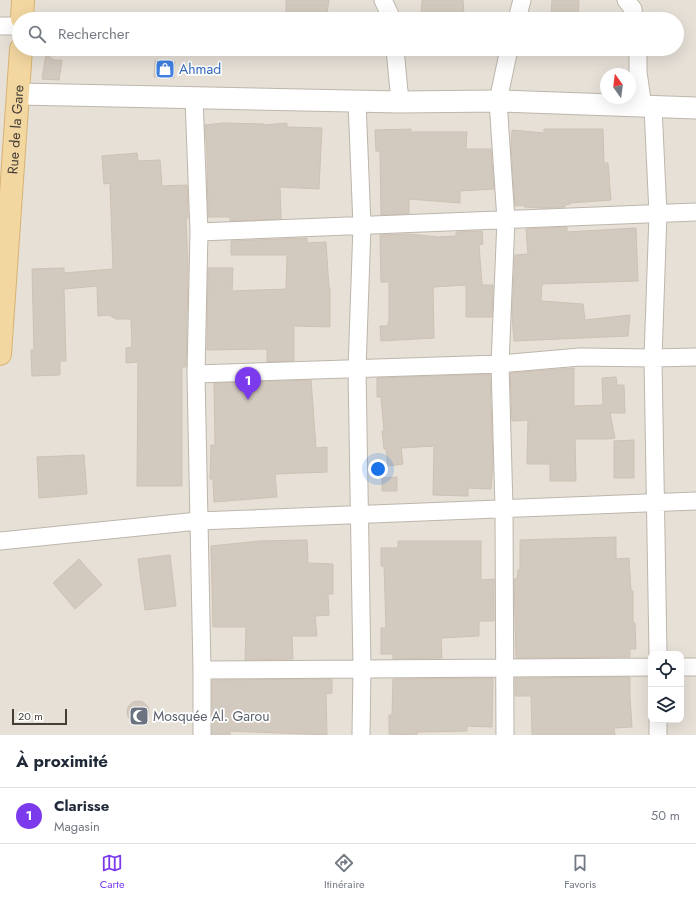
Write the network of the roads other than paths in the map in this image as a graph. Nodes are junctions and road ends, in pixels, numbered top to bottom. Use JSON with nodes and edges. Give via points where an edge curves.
{"nodes":[{"id":1,"x":23,"y":0,"type":"edge"},
{"id":2,"x":383,"y":0,"type":"edge"},
{"id":3,"x":522,"y":0,"type":"edge"},
{"id":4,"x":626,"y":0,"type":"edge"},
{"id":5,"x":22,"y":12,"type":"edge"},
{"id":6,"x":389,"y":12,"type":"edge"},
{"id":7,"x":519,"y":12,"type":"edge"},
{"id":8,"x":633,"y":12,"type":"edge"},
{"id":9,"x":0,"y":26,"type":"edge"},
{"id":10,"x":12,"y":26,"type":"edge"},
{"id":11,"x":21,"y":56,"type":"edge"},
{"id":12,"x":396,"y":56,"type":"edge"},
{"id":13,"x":508,"y":56,"type":"edge"},
{"id":14,"x":638,"y":56,"type":"edge"},
{"id":15,"x":19,"y":94,"type":"junction"},
{"id":16,"x":194,"y":98,"type":"junction"},
{"id":17,"x":358,"y":101,"type":"junction"},
{"id":18,"x":498,"y":101,"type":"junction"},
{"id":19,"x":400,"y":102,"type":"junction"},
{"id":20,"x":648,"y":107,"type":"junction"},
{"id":21,"x":696,"y":108,"type":"edge"},
{"id":22,"x":696,"y":212,"type":"edge"},
{"id":23,"x":658,"y":214,"type":"junction"},
{"id":24,"x":506,"y":220,"type":"junction"},
{"id":25,"x":362,"y":226,"type":"junction"},
{"id":26,"x":199,"y":232,"type":"junction"},
{"id":27,"x":0,"y":354,"type":"edge"},
{"id":28,"x":696,"y":357,"type":"edge"},
{"id":29,"x":653,"y":358,"type":"junction"},
{"id":30,"x":500,"y":364,"type":"junction"},
{"id":31,"x":358,"y":369,"type":"junction"},
{"id":32,"x":196,"y":374,"type":"junction"},
{"id":33,"x":696,"y":501,"type":"edge"},
{"id":34,"x":655,"y":502,"type":"junction"},
{"id":35,"x":504,"y":508,"type":"junction"},
{"id":36,"x":359,"y":514,"type":"junction"},
{"id":37,"x":198,"y":520,"type":"junction"},
{"id":38,"x":0,"y":541,"type":"edge"},
{"id":39,"x":658,"y":651,"type":"edge"},
{"id":40,"x":648,"y":667,"type":"edge"},
{"id":41,"x":684,"y":667,"type":"edge"},
{"id":42,"x":696,"y":667,"type":"edge"},
{"id":43,"x":506,"y":668,"type":"junction"},
{"id":44,"x":362,"y":669,"type":"junction"},
{"id":45,"x":202,"y":670,"type":"junction"},
{"id":46,"x":658,"y":723,"type":"edge"},
{"id":47,"x":202,"y":735,"type":"edge"},
{"id":48,"x":361,"y":735,"type":"edge"},
{"id":49,"x":505,"y":735,"type":"edge"},
{"id":50,"x":658,"y":735,"type":"edge"}],
"edges":[{"from":1,"to":5,"type":"main road"},
{"from":2,"to":6,"type":"street"},
{"from":3,"to":7,"type":"street"},
{"from":4,"to":8,"type":"street"},
{"from":9,"to":10,"type":"street"},
{"from":11,"to":15,"type":"main road","name":"Rue de la Gare"},
{"from":12,"to":19,"type":"street"},
{"from":13,"to":18,"type":"street"},
{"from":14,"to":20,"type":"street","via":[[638,72]]},
{"from":15,"to":16,"type":"street"},
{"from":15,"to":27,"type":"main road","name":"Rue de la Gare"},
{"from":16,"to":17,"type":"street"},
{"from":16,"to":26,"type":"street"},
{"from":17,"to":19,"type":"street"},
{"from":17,"to":25,"type":"street"},
{"from":18,"to":19,"type":"street"},
{"from":18,"to":20,"type":"street"},
{"from":18,"to":24,"type":"street"},
{"from":20,"to":21,"type":"street"},
{"from":20,"to":23,"type":"street"},
{"from":22,"to":23,"type":"street"},
{"from":23,"to":24,"type":"street"},
{"from":23,"to":29,"type":"street"},
{"from":24,"to":25,"type":"street"},
{"from":24,"to":30,"type":"street"},
{"from":25,"to":26,"type":"street"},
{"from":25,"to":31,"type":"street"},
{"from":26,"to":32,"type":"street"},
{"from":28,"to":29,"type":"street"},
{"from":29,"to":30,"type":"street","via":[[580,357]]},
{"from":29,"to":34,"type":"street"},
{"from":30,"to":31,"type":"street"},
{"from":30,"to":35,"type":"street"},
{"from":31,"to":32,"type":"street"},
{"from":31,"to":36,"type":"street"},
{"from":32,"to":37,"type":"street"},
{"from":33,"to":34,"type":"street"},
{"from":34,"to":35,"type":"street"},
{"from":34,"to":39,"type":"street"},
{"from":35,"to":36,"type":"street"},
{"from":35,"to":43,"type":"street"},
{"from":36,"to":37,"type":"street"},
{"from":36,"to":44,"type":"street"},
{"from":37,"to":38,"type":"street"},
{"from":37,"to":45,"type":"street"},
{"from":40,"to":43,"type":"street"},
{"from":41,"to":42,"type":"street"},
{"from":43,"to":44,"type":"street"},
{"from":43,"to":49,"type":"street"},
{"from":44,"to":45,"type":"street"},
{"from":44,"to":48,"type":"street"},
{"from":45,"to":47,"type":"street"},
{"from":46,"to":50,"type":"street"}]}
